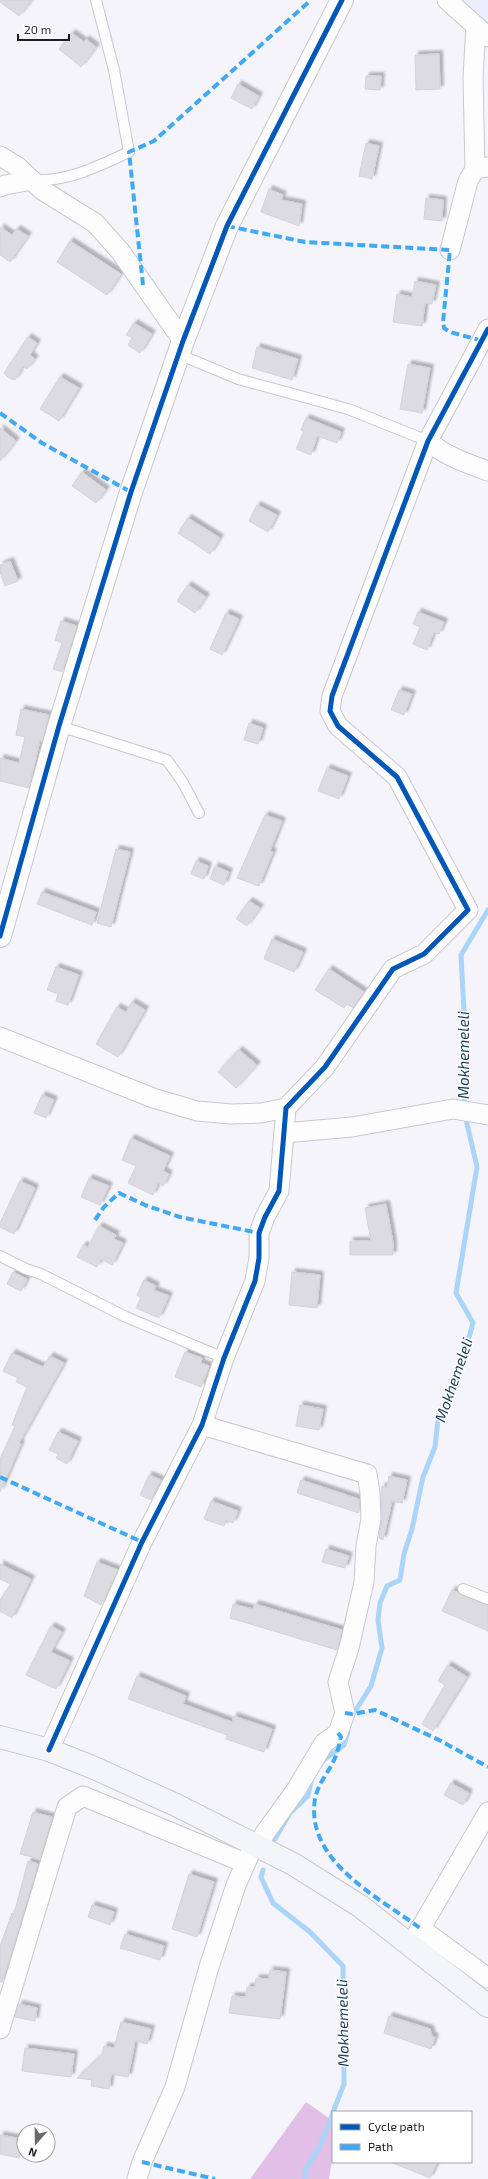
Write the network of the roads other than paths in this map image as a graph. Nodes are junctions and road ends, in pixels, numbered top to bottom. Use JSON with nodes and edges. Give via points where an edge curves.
{"nodes":[{"id":1,"x":96,"y":0,"type":"edge"},
{"id":2,"x":342,"y":0,"type":"edge"},
{"id":3,"x":447,"y":0,"type":"edge"},
{"id":4,"x":482,"y":32,"type":"edge"},
{"id":5,"x":0,"y":156,"type":"edge"},
{"id":6,"x":482,"y":168,"type":"edge"},
{"id":7,"x":32,"y":180,"type":"junction"},
{"id":8,"x":0,"y":188,"type":"edge"},
{"id":9,"x":450,"y":250,"type":"dead end"},
{"id":10,"x":486,"y":337,"type":"edge"},
{"id":11,"x":181,"y":348,"type":"junction"},
{"id":12,"x":428,"y":441,"type":"junction"},
{"id":13,"x":488,"y":471,"type":"edge"},
{"id":14,"x":59,"y":726,"type":"junction"},
{"id":15,"x":199,"y":813,"type":"dead end"},
{"id":16,"x":0,"y":936,"type":"edge"},
{"id":17,"x":0,"y":1037,"type":"edge"},
{"id":18,"x":286,"y":1108,"type":"junction"},
{"id":19,"x":488,"y":1115,"type":"edge"},
{"id":20,"x":284,"y":1133,"type":"junction"},
{"id":21,"x":0,"y":1256,"type":"edge"},
{"id":22,"x":224,"y":1358,"type":"junction"},
{"id":23,"x":202,"y":1425,"type":"junction"},
{"id":24,"x":463,"y":1589,"type":"dead end"},
{"id":25,"x":488,"y":1599,"type":"edge"},
{"id":26,"x":0,"y":1737,"type":"edge"},
{"id":27,"x":49,"y":1750,"type":"junction"},
{"id":28,"x":488,"y":1812,"type":"edge"},
{"id":29,"x":257,"y":1844,"type":"junction"},
{"id":30,"x":245,"y":1862,"type":"junction"},
{"id":31,"x":415,"y":1936,"type":"junction"},
{"id":32,"x":488,"y":1978,"type":"edge"},
{"id":33,"x":488,"y":2006,"type":"edge"},
{"id":34,"x":0,"y":2029,"type":"edge"},
{"id":35,"x":137,"y":2179,"type":"edge"}],
"edges":[{"from":1,"to":7,"type":"lane","via":[[114,70],[129,152],[80,174],[50,181]]},
{"from":2,"to":11,"type":"street","via":[[227,226]]},
{"from":3,"to":4,"type":"street"},
{"from":4,"to":6,"type":"street","via":[[473,77]]},
{"from":5,"to":7,"type":"street"},
{"from":6,"to":9,"type":"street","via":[[468,181]]},
{"from":7,"to":8,"type":"street"},
{"from":7,"to":11,"type":"street","via":[[42,190],[95,223],[120,251]]},
{"from":10,"to":12,"type":"street"},
{"from":11,"to":12,"type":"lane","via":[[238,379],[348,408]]},
{"from":11,"to":14,"type":"street","via":[[131,492]]},
{"from":12,"to":13,"type":"street","via":[[454,458]]},
{"from":12,"to":18,"type":"street","via":[[332,696],[330,711],[338,726],[397,777],[468,910],[424,954],[392,969],[325,1067]]},
{"from":14,"to":15,"type":"lane","via":[[167,760]]},
{"from":14,"to":16,"type":"street"},
{"from":17,"to":18,"type":"street","via":[[153,1098],[197,1111],[261,1113]]},
{"from":18,"to":20,"type":"street"},
{"from":19,"to":20,"type":"street","via":[[453,1109],[352,1127]]},
{"from":20,"to":22,"type":"street","via":[[279,1191],[261,1227],[255,1280]]},
{"from":21,"to":22,"type":"lane","via":[[126,1317]]},
{"from":22,"to":23,"type":"street"},
{"from":23,"to":27,"type":"street","via":[[142,1542]]},
{"from":23,"to":29,"type":"street","via":[[367,1474],[370,1493],[371,1519],[364,1582],[349,1648],[338,1682],[345,1713],[338,1733],[324,1743],[296,1790]]},
{"from":24,"to":25,"type":"lane"},
{"from":26,"to":27,"type":"main road"},
{"from":27,"to":29,"type":"main road","via":[[176,1805]]},
{"from":28,"to":31,"type":"street"},
{"from":29,"to":30,"type":"street"},
{"from":29,"to":31,"type":"main road"},
{"from":30,"to":34,"type":"street","via":[[82,1796],[67,1807]]},
{"from":30,"to":35,"type":"street","via":[[209,1967],[175,2087]]},
{"from":31,"to":32,"type":"street"},
{"from":31,"to":33,"type":"main road"}]}
